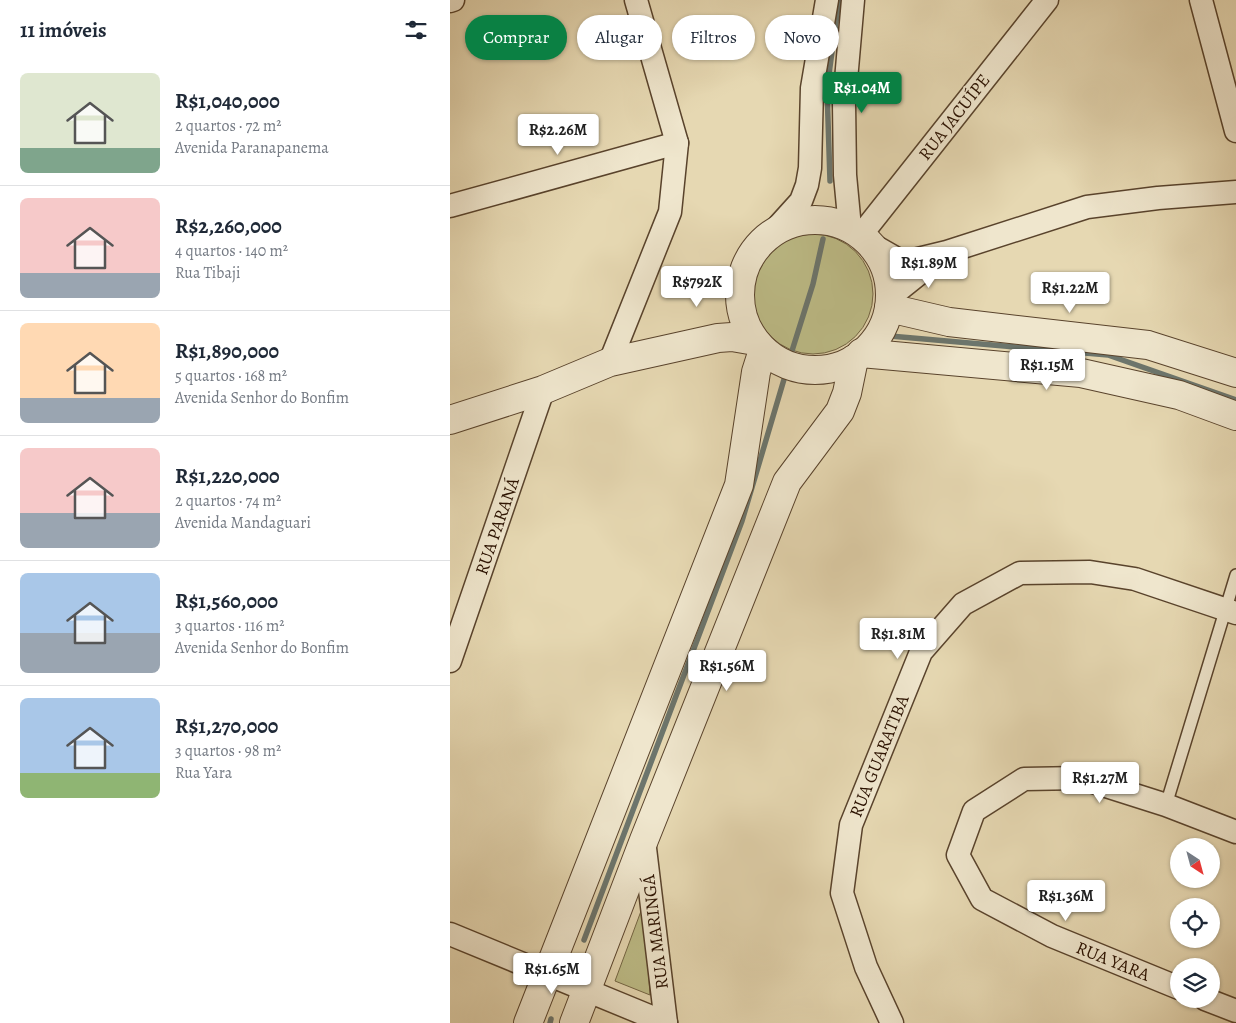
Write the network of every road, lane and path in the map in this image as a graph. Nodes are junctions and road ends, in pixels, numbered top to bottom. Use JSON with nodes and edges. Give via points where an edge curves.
{"nodes":[{"id":1,"x":636,"y":0,"type":"edge"},
{"id":2,"x":827,"y":0,"type":"edge"},
{"id":3,"x":853,"y":0,"type":"edge"},
{"id":4,"x":1047,"y":0,"type":"edge"},
{"id":5,"x":1201,"y":0,"type":"edge"},
{"id":6,"x":1236,"y":131,"type":"edge"},
{"id":7,"x":676,"y":143,"type":"junction"},
{"id":8,"x":1236,"y":192,"type":"edge"},
{"id":9,"x":450,"y":206,"type":"edge"},
{"id":10,"x":773,"y":232,"type":"junction"},
{"id":11,"x":861,"y":236,"type":"junction"},
{"id":12,"x":947,"y":252,"type":"junction"},
{"id":13,"x":739,"y":290,"type":"junction"},
{"id":14,"x":889,"y":303,"type":"junction"},
{"id":15,"x":759,"y":346,"type":"junction"},
{"id":16,"x":676,"y":348,"type":"junction"},
{"id":17,"x":858,"y":356,"type":"junction"},
{"id":18,"x":610,"y":362,"type":"junction"},
{"id":19,"x":1236,"y":373,"type":"edge"},
{"id":20,"x":543,"y":390,"type":"junction"},
{"id":21,"x":1236,"y":416,"type":"edge"},
{"id":22,"x":450,"y":420,"type":"edge"},
{"id":23,"x":1236,"y":575,"type":"edge"},
{"id":24,"x":1230,"y":611,"type":"edge"},
{"id":25,"x":450,"y":661,"type":"edge"},
{"id":26,"x":1166,"y":805,"type":"junction"},
{"id":27,"x":1236,"y":832,"type":"edge"},
{"id":28,"x":644,"y":840,"type":"junction"},
{"id":29,"x":450,"y":934,"type":"edge"},
{"id":30,"x":547,"y":972,"type":"junction"},
{"id":31,"x":1170,"y":984,"type":"edge"},
{"id":32,"x":587,"y":990,"type":"junction"},
{"id":33,"x":1220,"y":1005,"type":"edge"},
{"id":34,"x":1236,"y":1011,"type":"edge"},
{"id":35,"x":528,"y":1023,"type":"edge"},
{"id":36,"x":574,"y":1023,"type":"edge"},
{"id":37,"x":666,"y":1023,"type":"edge"},
{"id":38,"x":892,"y":1023,"type":"edge"}],
"edges":[{"from":1,"to":7,"type":"street"},
{"from":2,"to":10,"type":"street","via":[[812,88],[807,185],[801,201]]},
{"from":3,"to":11,"type":"street","via":[[844,103],[845,175]]},
{"from":4,"to":11,"type":"street","name":"RUA JACUÍPE"},
{"from":5,"to":6,"type":"street"},
{"from":7,"to":9,"type":"street"},
{"from":7,"to":18,"type":"street","via":[[670,212]]},
{"from":8,"to":12,"type":"street","via":[[1087,207]]},
{"from":10,"to":11,"type":"street","via":[[784,225],[810,219],[831,221]]},
{"from":10,"to":13,"type":"street","via":[[749,257]]},
{"from":11,"to":12,"type":"street","via":[[898,260],[914,260]]},
{"from":11,"to":14,"type":"street","via":[[884,263],[890,285]]},
{"from":12,"to":14,"type":"street"},
{"from":13,"to":15,"type":"street","via":[[741,312]]},
{"from":13,"to":16,"type":"street","via":[[725,313]]},
{"from":14,"to":17,"type":"street","via":[[882,329]]},
{"from":14,"to":19,"type":"street","via":[[949,322],[1148,345]]},
{"from":15,"to":16,"type":"street","via":[[732,337]]},
{"from":15,"to":17,"type":"street","via":[[779,361],[806,370],[836,367]]},
{"from":15,"to":30,"type":"street","via":[[739,485]]},
{"from":16,"to":18,"type":"street"},
{"from":17,"to":21,"type":"street","via":[[1081,373],[1179,395]]},
{"from":17,"to":28,"type":"street","via":[[840,411],[788,482]]},
{"from":18,"to":20,"type":"street"},
{"from":20,"to":22,"type":"street"},
{"from":20,"to":25,"type":"street","name":"RUA PARANÁ"},
{"from":23,"to":24,"type":"lane"},
{"from":24,"to":26,"type":"lane"},
{"from":24,"to":38,"type":"street","name":"RUA GUARATIBA","via":[[1126,578],[1090,572],[1020,573],[963,604],[921,652],[851,826],[842,893],[866,967]]},
{"from":26,"to":27,"type":"street","name":"RUA YARA"},
{"from":26,"to":31,"type":"street","name":"RUA YARA","via":[[1081,778],[1024,780],[974,811],[958,855],[982,899],[1052,936]]},
{"from":28,"to":32,"type":"street"},
{"from":28,"to":37,"type":"street","name":"RUA MARINGÁ"},
{"from":29,"to":30,"type":"street"},
{"from":30,"to":32,"type":"street"},
{"from":30,"to":35,"type":"street"},
{"from":32,"to":36,"type":"street"},
{"from":32,"to":37,"type":"street"},
{"from":33,"to":34,"type":"street"}]}
